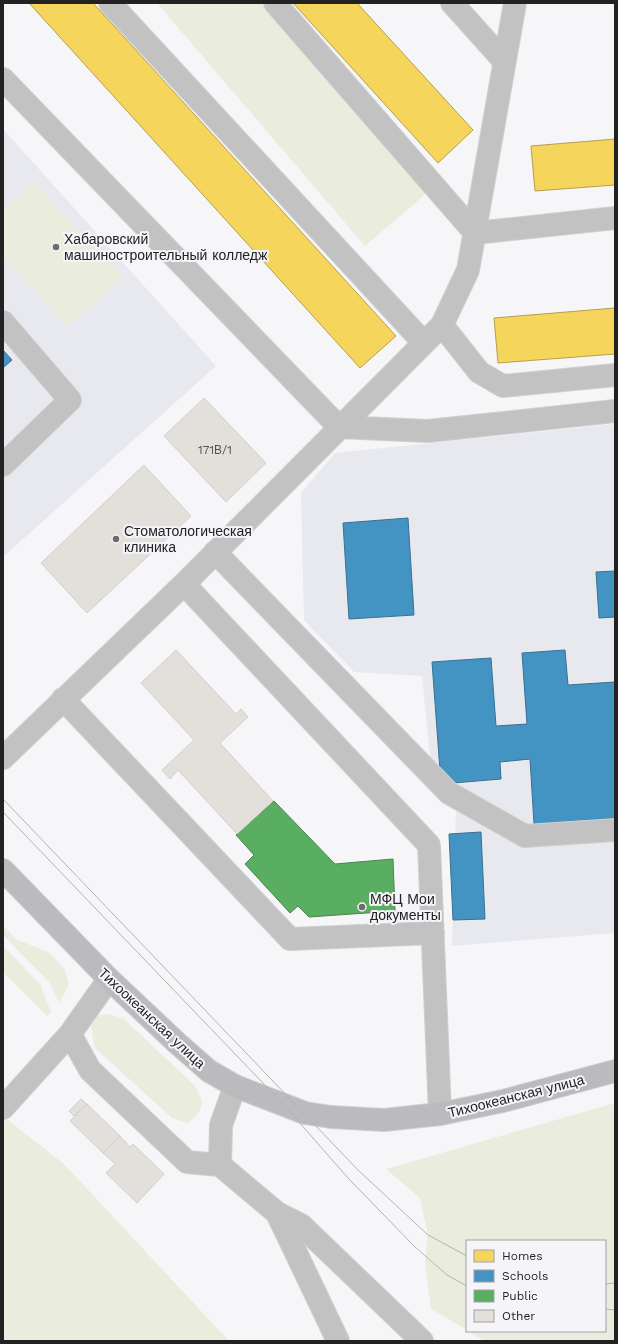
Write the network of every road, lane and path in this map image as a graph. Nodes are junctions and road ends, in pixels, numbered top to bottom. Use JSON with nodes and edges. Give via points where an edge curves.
{"nodes":[{"id":1,"x":275,"y":3,"type":"edge"},
{"id":2,"x":452,"y":3,"type":"edge"},
{"id":3,"x":515,"y":3,"type":"edge"},
{"id":4,"x":122,"y":7,"type":"edge"},
{"id":5,"x":504,"y":61,"type":"junction"},
{"id":6,"x":3,"y":79,"type":"edge"},
{"id":7,"x":615,"y":218,"type":"edge"},
{"id":8,"x":475,"y":233,"type":"junction"},
{"id":9,"x":3,"y":322,"type":"edge"},
{"id":10,"x":442,"y":325,"type":"junction"},
{"id":11,"x":424,"y":343,"type":"junction"},
{"id":12,"x":615,"y":375,"type":"edge"},
{"id":13,"x":615,"y":411,"type":"edge"},
{"id":14,"x":339,"y":427,"type":"junction"},
{"id":15,"x":3,"y":465,"type":"edge"},
{"id":16,"x":215,"y":552,"type":"junction"},
{"id":17,"x":184,"y":584,"type":"junction"},
{"id":18,"x":63,"y":699,"type":"junction"},
{"id":19,"x":3,"y":758,"type":"edge"},
{"id":20,"x":615,"y":830,"type":"edge"},
{"id":21,"x":3,"y":870,"type":"edge"},
{"id":22,"x":433,"y":933,"type":"junction"},
{"id":23,"x":109,"y":979,"type":"junction"},
{"id":24,"x":70,"y":1034,"type":"junction"},
{"id":25,"x":615,"y":1071,"type":"edge"},
{"id":26,"x":235,"y":1086,"type":"junction"},
{"id":27,"x":3,"y":1108,"type":"edge"},
{"id":28,"x":440,"y":1114,"type":"junction"},
{"id":29,"x":220,"y":1165,"type":"junction"},
{"id":30,"x":277,"y":1213,"type":"junction"},
{"id":31,"x":338,"y":1341,"type":"edge"},
{"id":32,"x":422,"y":1341,"type":"edge"}],
"edges":[{"from":1,"to":8,"type":"street"},
{"from":2,"to":5,"type":"street"},
{"from":3,"to":5,"type":"street"},
{"from":4,"to":11,"type":"street"},
{"from":5,"to":8,"type":"street"},
{"from":6,"to":14,"type":"street"},
{"from":7,"to":8,"type":"street"},
{"from":8,"to":10,"type":"street","via":[[468,270]]},
{"from":9,"to":15,"type":"street","via":[[70,400]]},
{"from":10,"to":11,"type":"street"},
{"from":10,"to":12,"type":"street","via":[[479,372],[503,386]]},
{"from":11,"to":14,"type":"street"},
{"from":13,"to":14,"type":"street","via":[[428,431]]},
{"from":14,"to":16,"type":"street"},
{"from":16,"to":17,"type":"street"},
{"from":16,"to":20,"type":"street","via":[[449,793],[525,836]]},
{"from":17,"to":18,"type":"street"},
{"from":17,"to":22,"type":"street","via":[[429,845]]},
{"from":18,"to":19,"type":"street"},
{"from":18,"to":22,"type":"street","via":[[290,939]]},
{"from":21,"to":23,"type":"main road","name":"Тихоокеанская улица"},
{"from":22,"to":28,"type":"street"},
{"from":23,"to":24,"type":"street"},
{"from":23,"to":26,"type":"main road","name":"Тихоокеанская улица","via":[[209,1071]]},
{"from":24,"to":27,"type":"street"},
{"from":24,"to":29,"type":"street","via":[[90,1070],[187,1162]]},
{"from":25,"to":28,"type":"main road","name":"Тихоокеанская улица","via":[[503,1102]]},
{"from":26,"to":28,"type":"main road","name":"Тихоокеанская улица","via":[[305,1113],[331,1117],[384,1120]]},
{"from":26,"to":29,"type":"street","via":[[221,1125]]},
{"from":29,"to":30,"type":"street"},
{"from":30,"to":31,"type":"street"},
{"from":30,"to":32,"type":"street","via":[[301,1226]]}]}
